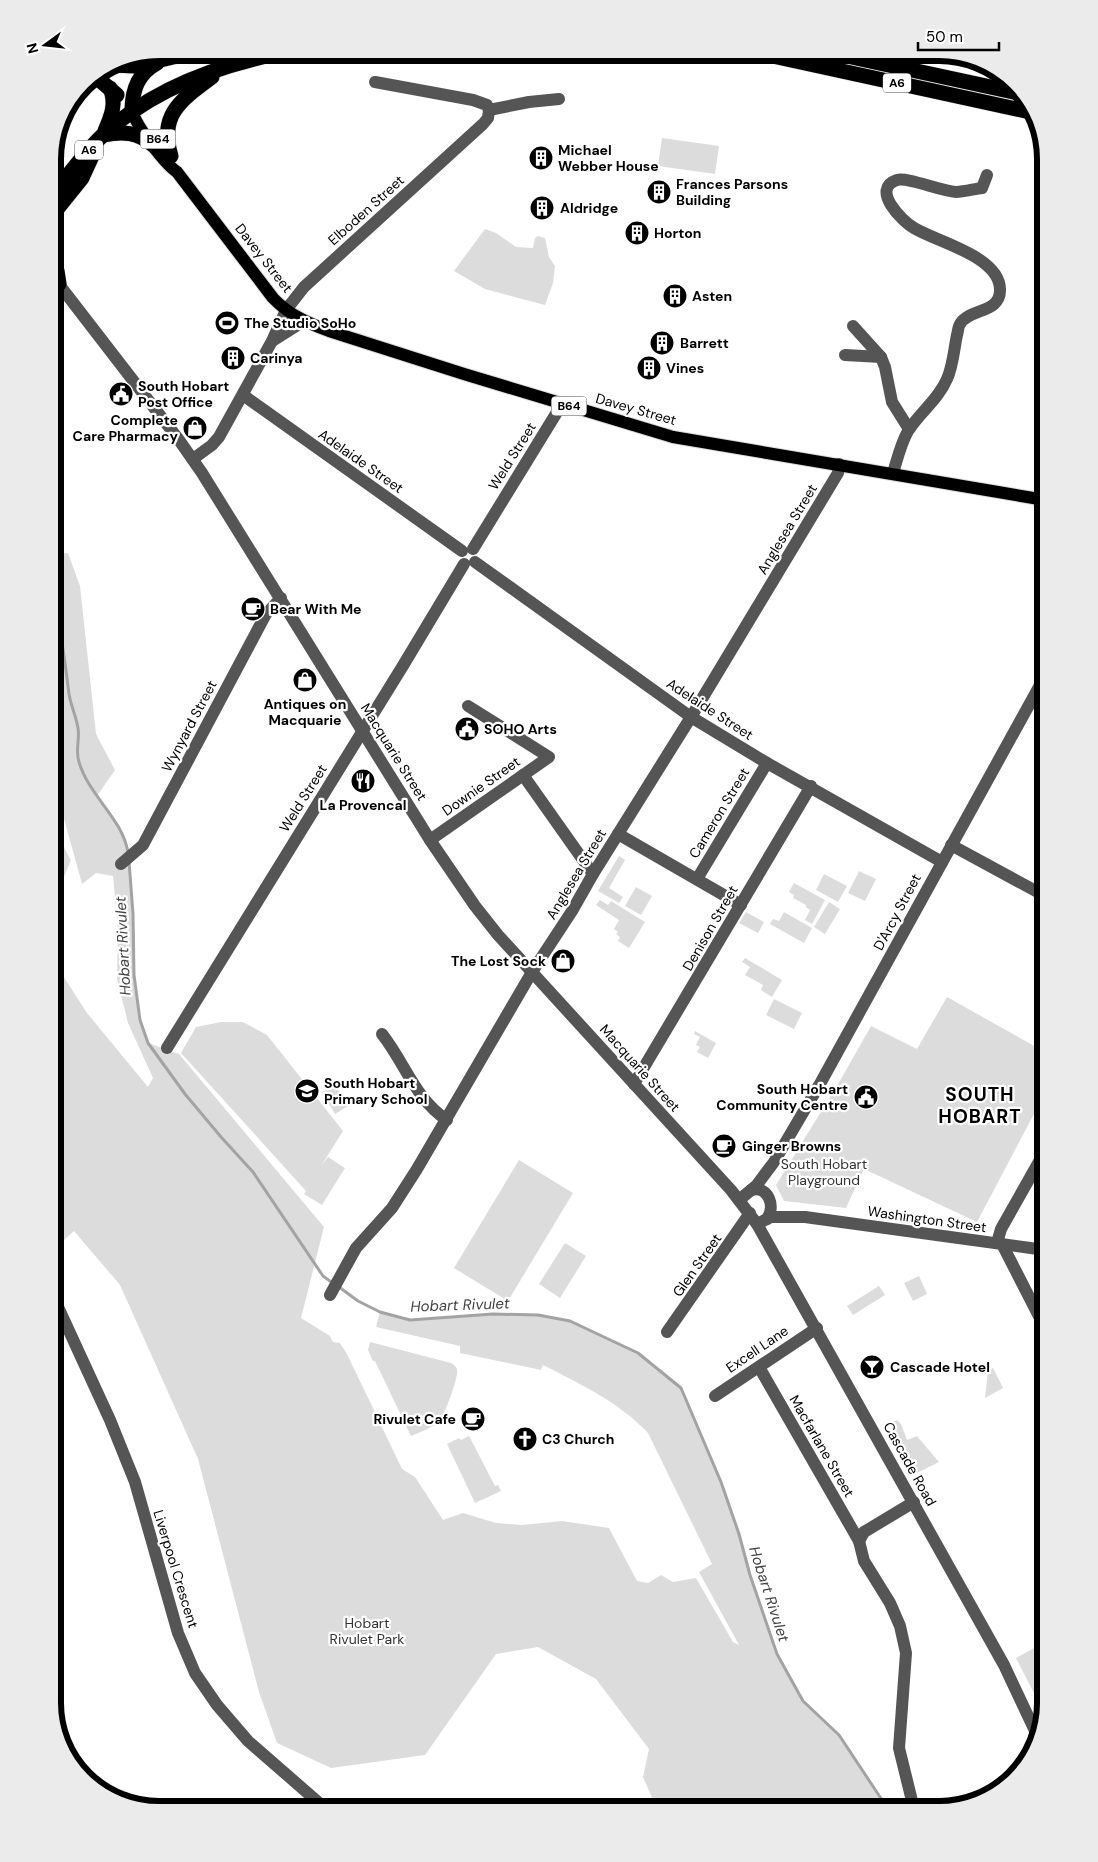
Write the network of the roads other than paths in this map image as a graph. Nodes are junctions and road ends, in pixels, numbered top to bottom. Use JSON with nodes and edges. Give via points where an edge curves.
{"nodes":[{"id":1,"x":158,"y":61,"type":"edge"},
{"id":2,"x":161,"y":61,"type":"edge"},
{"id":3,"x":244,"y":61,"type":"edge"},
{"id":4,"x":796,"y":61,"type":"edge"},
{"id":5,"x":870,"y":61,"type":"edge"},
{"id":6,"x":232,"y":64,"type":"junction"},
{"id":7,"x":131,"y":66,"type":"edge"},
{"id":8,"x":100,"y":80,"type":"edge"},
{"id":9,"x":375,"y":82,"type":"dead end"},
{"id":10,"x":110,"y":88,"type":"junction"},
{"id":11,"x":1010,"y":91,"type":"edge"},
{"id":12,"x":559,"y":99,"type":"dead end"},
{"id":13,"x":490,"y":110,"type":"junction"},
{"id":14,"x":1024,"y":110,"type":"edge"},
{"id":15,"x":132,"y":111,"type":"junction"},
{"id":16,"x":102,"y":136,"type":"junction"},
{"id":17,"x":153,"y":145,"type":"junction"},
{"id":18,"x":172,"y":156,"type":"junction"},
{"id":19,"x":177,"y":172,"type":"junction"},
{"id":20,"x":988,"y":174,"type":"dead end"},
{"id":21,"x":61,"y":185,"type":"edge"},
{"id":22,"x":61,"y":204,"type":"edge"},
{"id":23,"x":61,"y":286,"type":"edge"},
{"id":24,"x":286,"y":310,"type":"junction"},
{"id":25,"x":304,"y":321,"type":"junction"},
{"id":26,"x":853,"y":326,"type":"dead end"},
{"id":27,"x":272,"y":341,"type":"junction"},
{"id":28,"x":845,"y":355,"type":"dead end"},
{"id":29,"x":881,"y":357,"type":"junction"},
{"id":30,"x":243,"y":395,"type":"junction"},
{"id":31,"x":562,"y":404,"type":"junction"},
{"id":32,"x":909,"y":429,"type":"junction"},
{"id":33,"x":193,"y":458,"type":"junction"},
{"id":34,"x":839,"y":464,"type":"junction"},
{"id":35,"x":893,"y":473,"type":"junction"},
{"id":36,"x":1037,"y":498,"type":"edge"},
{"id":37,"x":468,"y":556,"type":"junction"},
{"id":38,"x":281,"y":598,"type":"junction"},
{"id":39,"x":1037,"y":692,"type":"edge"},
{"id":40,"x":468,"y":706,"type":"dead end"},
{"id":41,"x":691,"y":717,"type":"junction"},
{"id":42,"x":362,"y":730,"type":"junction"},
{"id":43,"x":767,"y":763,"type":"junction"},
{"id":44,"x":523,"y":775,"type":"junction"},
{"id":45,"x":811,"y":786,"type":"junction"},
{"id":46,"x":618,"y":834,"type":"junction"},
{"id":47,"x":430,"y":840,"type":"junction"},
{"id":48,"x":951,"y":845,"type":"junction"},
{"id":49,"x":942,"y":862,"type":"junction"},
{"id":50,"x":121,"y":864,"type":"dead end"},
{"id":51,"x":593,"y":874,"type":"junction"},
{"id":52,"x":697,"y":879,"type":"junction"},
{"id":53,"x":1037,"y":891,"type":"edge"},
{"id":54,"x":741,"y":904,"type":"junction"},
{"id":55,"x":532,"y":972,"type":"junction"},
{"id":56,"x":382,"y":1034,"type":"dead end"},
{"id":57,"x":167,"y":1048,"type":"dead end"},
{"id":58,"x":634,"y":1084,"type":"junction"},
{"id":59,"x":447,"y":1120,"type":"junction"},
{"id":60,"x":774,"y":1162,"type":"junction"},
{"id":61,"x":1037,"y":1167,"type":"edge"},
{"id":62,"x":751,"y":1190,"type":"junction"},
{"id":63,"x":770,"y":1199,"type":"junction"},
{"id":64,"x":739,"y":1200,"type":"junction"},
{"id":65,"x":750,"y":1213,"type":"junction"},
{"id":66,"x":804,"y":1217,"type":"junction"},
{"id":67,"x":762,"y":1221,"type":"junction"},
{"id":68,"x":1000,"y":1244,"type":"junction"},
{"id":69,"x":1037,"y":1249,"type":"edge"},
{"id":70,"x":330,"y":1295,"type":"dead end"},
{"id":71,"x":1037,"y":1312,"type":"edge"},
{"id":72,"x":61,"y":1315,"type":"edge"},
{"id":73,"x":817,"y":1328,"type":"junction"},
{"id":74,"x":667,"y":1332,"type":"dead end"},
{"id":75,"x":759,"y":1367,"type":"junction"},
{"id":76,"x":715,"y":1396,"type":"dead end"},
{"id":77,"x":914,"y":1502,"type":"junction"},
{"id":78,"x":859,"y":1541,"type":"junction"},
{"id":79,"x":1033,"y":1727,"type":"edge"},
{"id":80,"x":317,"y":1801,"type":"edge"},
{"id":81,"x":912,"y":1801,"type":"edge"}],
"edges":[{"from":1,"to":7,"type":"highway"},
{"from":2,"to":15,"type":"highway","via":[[138,79],[133,92]]},
{"from":3,"to":6,"type":"highway","number":"A6"},
{"from":4,"to":14,"type":"highway","number":"A6"},
{"from":5,"to":11,"type":"highway","number":"A6"},
{"from":6,"to":15,"type":"highway","number":"A6","via":[[180,84]]},
{"from":6,"to":18,"type":"highway","via":[[183,100],[171,115],[166,136]]},
{"from":8,"to":10,"type":"highway","name":"Davey Street"},
{"from":9,"to":13,"type":"street","via":[[473,100],[487,105]]},
{"from":10,"to":15,"type":"highway","name":"Davey Street"},
{"from":10,"to":16,"type":"highway","via":[[113,110]]},
{"from":12,"to":13,"type":"street"},
{"from":13,"to":24,"type":"street","name":"Elboden Street","via":[[483,124],[304,287]]},
{"from":15,"to":16,"type":"highway","number":"A6"},
{"from":15,"to":17,"type":"main road","name":"Davey Street","number":"B64","via":[[135,121]]},
{"from":15,"to":18,"type":"main road","name":"Davey Street","number":"B64","via":[[143,119]]},
{"from":16,"to":17,"type":"highway","via":[[131,133]]},
{"from":16,"to":21,"type":"highway","number":"A6"},
{"from":16,"to":22,"type":"highway","via":[[82,178]]},
{"from":17,"to":19,"type":"main road","name":"Davey Street","number":"B64"},
{"from":18,"to":19,"type":"main road","name":"Davey Street","number":"B64"},
{"from":19,"to":24,"type":"main road","name":"Davey Street","number":"B64","via":[[251,270]]},
{"from":20,"to":32,"type":"street","via":[[982,188],[965,191],[932,188],[903,179],[887,189],[888,203],[912,227],[967,252],[989,268],[998,279],[1000,290],[998,300],[990,308],[968,316],[960,324],[948,378],[939,394]]},
{"from":23,"to":33,"type":"street","name":"Macquarie Street"},
{"from":24,"to":25,"type":"main road","name":"Davey Street","number":"B64"},
{"from":24,"to":27,"type":"street","name":"Elboden Street"},
{"from":25,"to":27,"type":"street","name":"Elboden Street"},
{"from":25,"to":31,"type":"main road","name":"Davey Street","number":"B64"},
{"from":26,"to":29,"type":"street"},
{"from":27,"to":30,"type":"street","name":"Elboden Street"},
{"from":28,"to":29,"type":"street"},
{"from":29,"to":32,"type":"street","via":[[892,402]]},
{"from":30,"to":33,"type":"street","name":"Elboden Street","via":[[216,442]]},
{"from":30,"to":37,"type":"street","name":"Adelaide Street"},
{"from":31,"to":34,"type":"main road","name":"Davey Street","number":"B64","via":[[673,437]]},
{"from":31,"to":37,"type":"street","name":"Weld Street"},
{"from":32,"to":35,"type":"street"},
{"from":33,"to":38,"type":"street","name":"Macquarie Street"},
{"from":34,"to":35,"type":"main road","name":"Davey Street","number":"B64"},
{"from":34,"to":41,"type":"street","name":"Anglesea Street","via":[[838,473]]},
{"from":35,"to":36,"type":"main road","name":"Davey Street","number":"B64"},
{"from":37,"to":41,"type":"street","name":"Adelaide Street"},
{"from":37,"to":42,"type":"street","name":"Weld Street"},
{"from":38,"to":42,"type":"street","name":"Macquarie Street"},
{"from":38,"to":50,"type":"street","name":"Wynyard Street","via":[[266,614],[143,845]]},
{"from":39,"to":48,"type":"street","name":"D'Arcy Street"},
{"from":40,"to":44,"type":"street","name":"Downie Street","via":[[549,757]]},
{"from":41,"to":43,"type":"street","name":"Adelaide Street"},
{"from":41,"to":46,"type":"street","name":"Anglesea Street"},
{"from":42,"to":47,"type":"street","name":"Macquarie Street"},
{"from":42,"to":57,"type":"street","name":"Weld Street"},
{"from":43,"to":45,"type":"street","name":"Adelaide Street"},
{"from":43,"to":52,"type":"street","name":"Cameron Street"},
{"from":44,"to":47,"type":"street","name":"Downie Street"},
{"from":44,"to":51,"type":"street"},
{"from":45,"to":49,"type":"street","name":"Adelaide Street"},
{"from":45,"to":54,"type":"street","name":"Denison Street"},
{"from":46,"to":51,"type":"street","name":"Anglesea Street"},
{"from":46,"to":52,"type":"street"},
{"from":47,"to":55,"type":"street","name":"Macquarie Street","via":[[475,906]]},
{"from":48,"to":49,"type":"street","name":"D'Arcy Street"},
{"from":48,"to":53,"type":"street"},
{"from":49,"to":60,"type":"street","name":"D'Arcy Street"},
{"from":51,"to":55,"type":"street","name":"Anglesea Street"},
{"from":52,"to":54,"type":"street"},
{"from":54,"to":58,"type":"street","name":"Denison Street"},
{"from":55,"to":58,"type":"street","name":"Macquarie Street"},
{"from":55,"to":59,"type":"street","name":"Anglesea Street"},
{"from":56,"to":59,"type":"street","via":[[421,1096]]},
{"from":58,"to":64,"type":"street","name":"Macquarie Street"},
{"from":59,"to":70,"type":"street","name":"Anglesea Street","via":[[392,1208],[356,1248]]},
{"from":60,"to":62,"type":"street","name":"D'Arcy Street"},
{"from":60,"to":63,"type":"street","name":"D'Arcy Street","via":[[769,1181]]},
{"from":61,"to":68,"type":"street","via":[[1003,1226]]},
{"from":62,"to":63,"type":"street","via":[[762,1190]]},
{"from":62,"to":64,"type":"street","name":"D'Arcy Street"},
{"from":63,"to":66,"type":"street","name":"Washington Street","via":[[775,1206]]},
{"from":63,"to":67,"type":"street","via":[[771,1208]]},
{"from":64,"to":65,"type":"street","name":"Macquarie Street"},
{"from":65,"to":67,"type":"street","name":"Cascade Road"},
{"from":65,"to":74,"type":"street","name":"Glen Street"},
{"from":66,"to":67,"type":"street","name":"Washington Street","via":[[773,1217]]},
{"from":66,"to":68,"type":"street","name":"Washington Street"},
{"from":67,"to":73,"type":"street","name":"Cascade Road"},
{"from":68,"to":69,"type":"street","name":"Washington Street"},
{"from":68,"to":71,"type":"street"},
{"from":72,"to":80,"type":"street","name":"Liverpool Crescent","via":[[110,1420],[134,1482],[178,1633],[195,1673],[216,1705],[248,1741]]},
{"from":73,"to":75,"type":"street","name":"Excell Lane"},
{"from":73,"to":77,"type":"street","name":"Cascade Road"},
{"from":75,"to":76,"type":"street","name":"Excell Lane"},
{"from":75,"to":78,"type":"street","name":"Macfarlane Street"},
{"from":77,"to":78,"type":"street","via":[[864,1532]]},
{"from":77,"to":79,"type":"street","name":"Cascade Road","via":[[1004,1664]]},
{"from":78,"to":81,"type":"street","name":"Macfarlane Street","via":[[864,1560],[900,1626],[906,1653],[899,1748]]}]}
